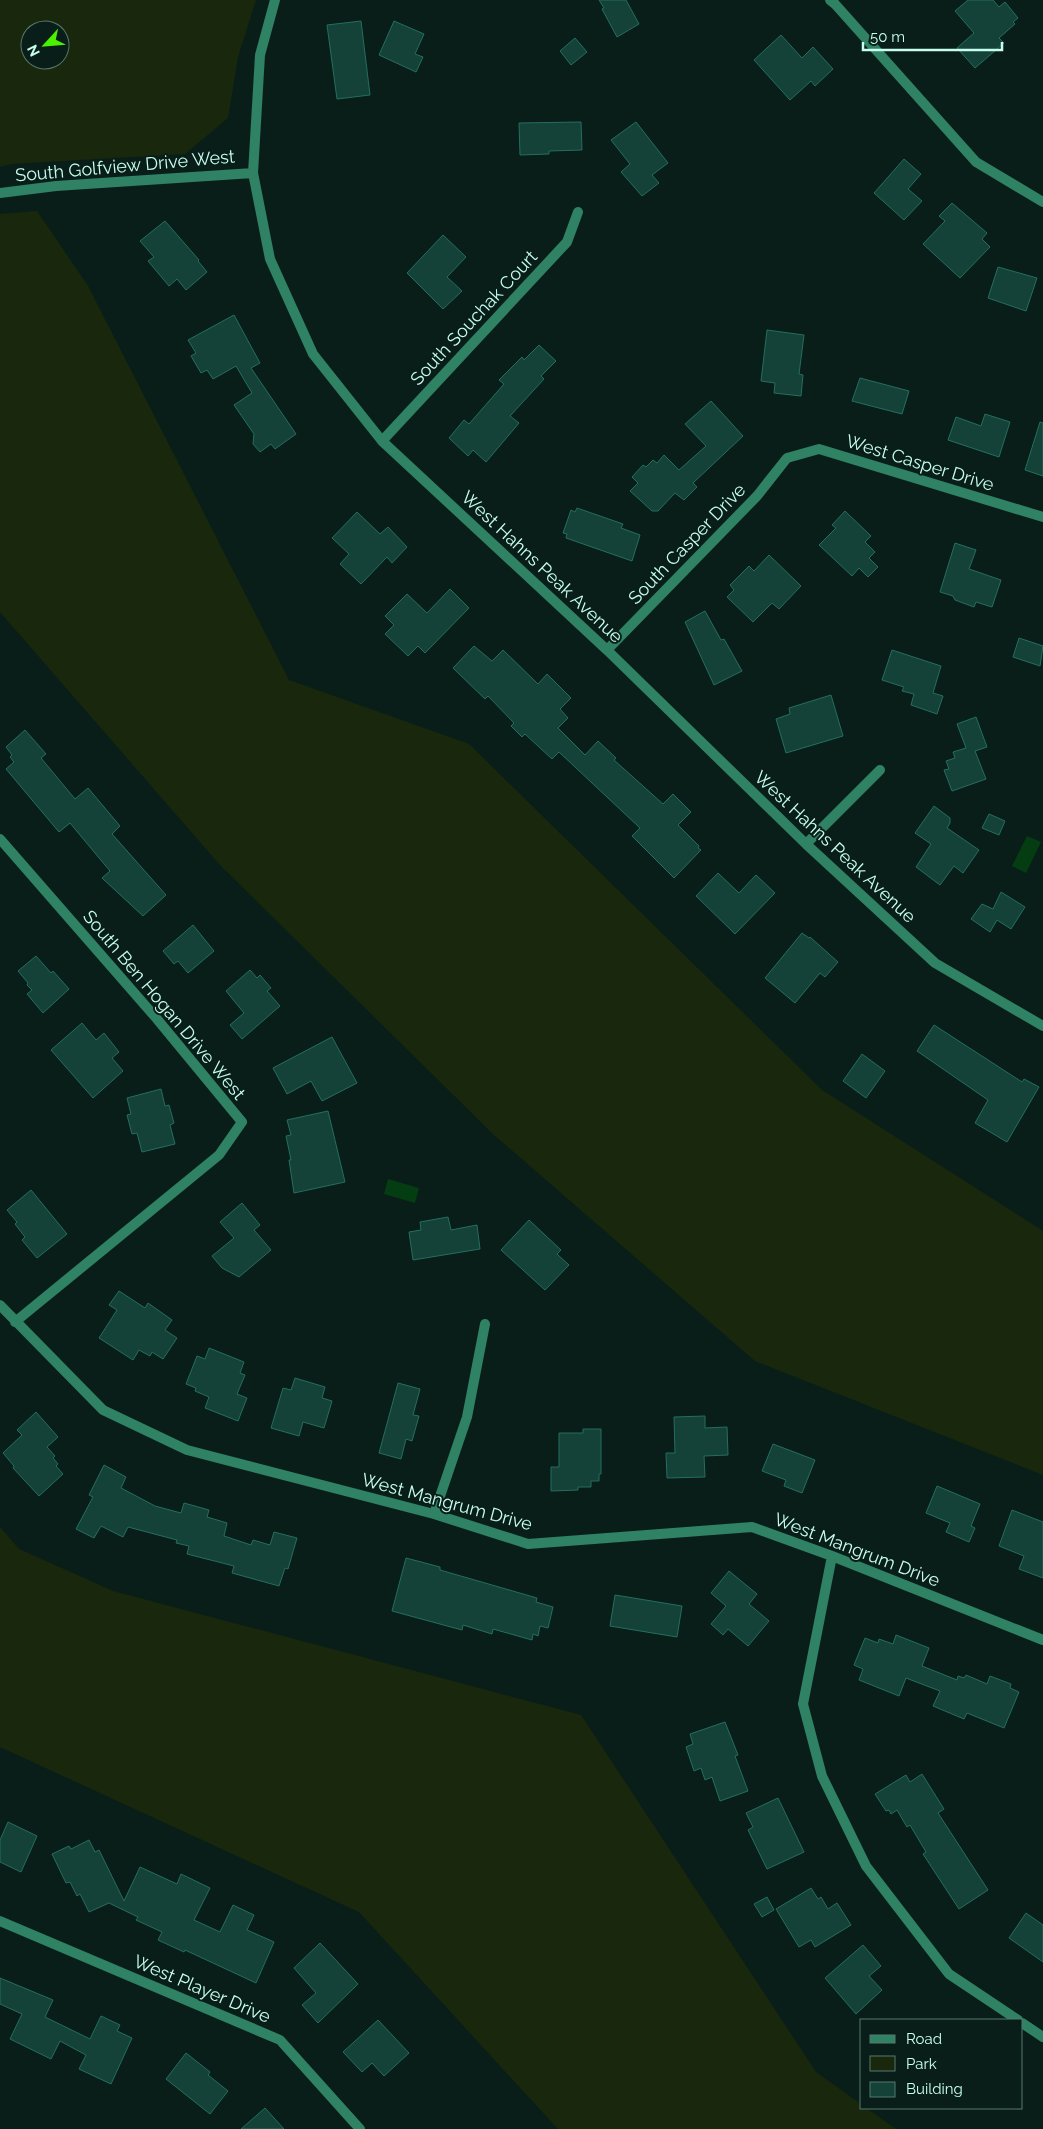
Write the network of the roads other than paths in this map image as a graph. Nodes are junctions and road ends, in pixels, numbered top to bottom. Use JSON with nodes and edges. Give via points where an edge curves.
{"nodes":[{"id":1,"x":275,"y":0,"type":"edge"},
{"id":2,"x":830,"y":0,"type":"edge"},
{"id":3,"x":252,"y":173,"type":"junction"},
{"id":4,"x":0,"y":193,"type":"edge"},
{"id":5,"x":1043,"y":202,"type":"edge"},
{"id":6,"x":578,"y":212,"type":"dead end"},
{"id":7,"x":382,"y":441,"type":"junction"},
{"id":8,"x":787,"y":458,"type":"joint"},
{"id":9,"x":1043,"y":517,"type":"edge"},
{"id":10,"x":608,"y":650,"type":"junction"},
{"id":11,"x":880,"y":770,"type":"dead end"},
{"id":12,"x":0,"y":839,"type":"edge"},
{"id":13,"x":806,"y":844,"type":"junction"},
{"id":14,"x":1043,"y":1026,"type":"edge"},
{"id":15,"x":0,"y":1305,"type":"edge"},
{"id":16,"x":15,"y":1322,"type":"junction"},
{"id":17,"x":485,"y":1324,"type":"dead end"},
{"id":18,"x":434,"y":1514,"type":"junction"},
{"id":19,"x":832,"y":1556,"type":"junction"},
{"id":20,"x":1043,"y":1640,"type":"edge"},
{"id":21,"x":0,"y":1921,"type":"edge"},
{"id":22,"x":1016,"y":2019,"type":"edge"},
{"id":23,"x":1023,"y":2024,"type":"edge"},
{"id":24,"x":1043,"y":2037,"type":"edge"},
{"id":25,"x":360,"y":2129,"type":"edge"}],
"edges":[{"from":1,"to":3,"type":"street","name":"West Hahns Peak Avenue","via":[[260,55]]},
{"from":2,"to":5,"type":"street","via":[[976,162]]},
{"from":3,"to":4,"type":"street","name":"South Golfview Drive West","via":[[56,186]]},
{"from":3,"to":7,"type":"street","name":"West Hahns Peak Avenue","via":[[270,259],[312,354]]},
{"from":6,"to":7,"type":"street","name":"South Souchak Court","via":[[567,242]]},
{"from":7,"to":10,"type":"street","name":"West Hahns Peak Avenue"},
{"from":8,"to":9,"type":"street","name":"West Casper Drive","via":[[818,449]]},
{"from":8,"to":10,"type":"street","name":"South Casper Drive","via":[[757,496]]},
{"from":10,"to":13,"type":"street","name":"West Hahns Peak Avenue"},
{"from":11,"to":13,"type":"street"},
{"from":12,"to":16,"type":"street","name":"South Ben Hogan Drive West","via":[[242,1122],[219,1155]]},
{"from":13,"to":14,"type":"street","name":"West Hahns Peak Avenue","via":[[935,963]]},
{"from":15,"to":16,"type":"street","name":"West Mangrum Drive"},
{"from":16,"to":18,"type":"street","name":"West Mangrum Drive","via":[[103,1410],[186,1450]]},
{"from":17,"to":18,"type":"street","via":[[467,1417]]},
{"from":18,"to":19,"type":"street","name":"West Mangrum Drive","via":[[528,1544],[752,1527]]},
{"from":19,"to":20,"type":"street","name":"West Mangrum Drive"},
{"from":19,"to":22,"type":"street","via":[[803,1704],[822,1776],[866,1866],[949,1974]]},
{"from":21,"to":25,"type":"street","name":"West Player Drive","via":[[280,2040]]},
{"from":23,"to":24,"type":"street"}]}
